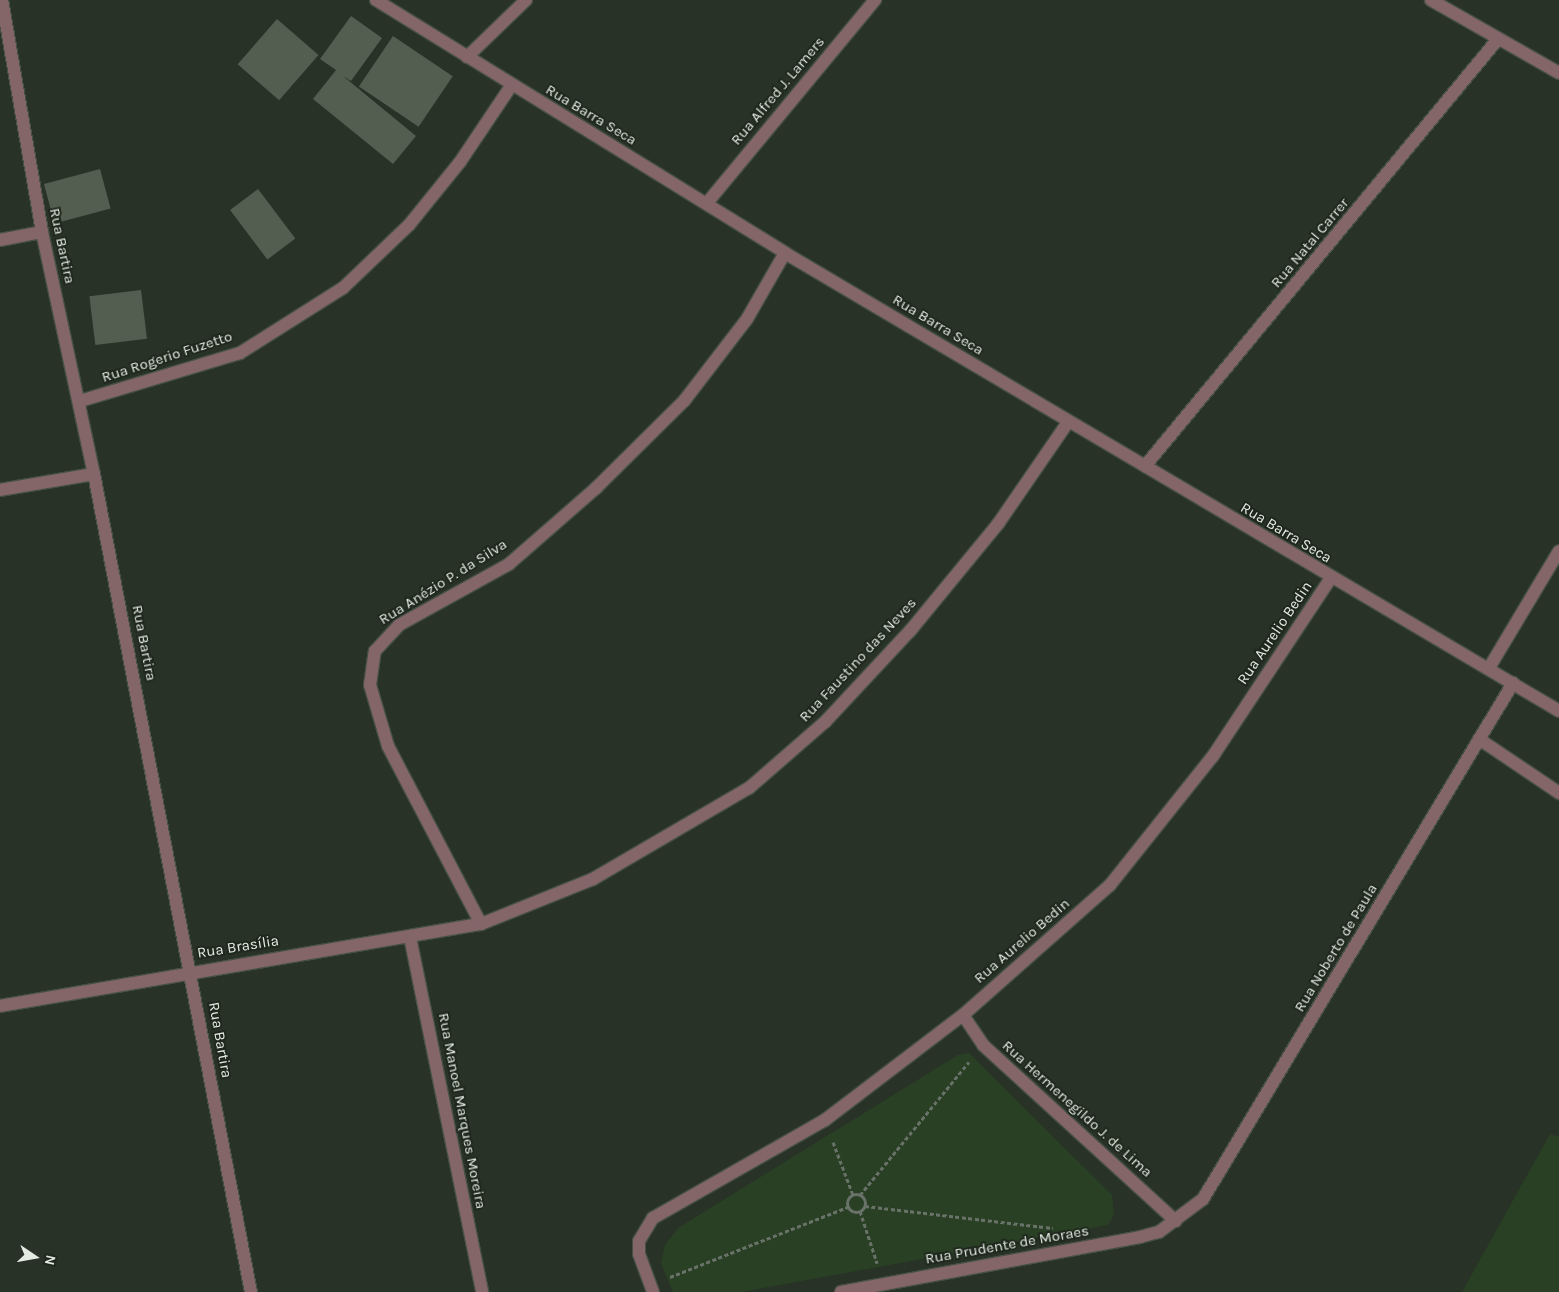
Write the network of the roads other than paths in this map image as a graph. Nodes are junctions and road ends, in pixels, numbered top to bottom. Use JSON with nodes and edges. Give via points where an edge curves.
{"nodes":[{"id":1,"x":2,"y":0,"type":"edge"},
{"id":2,"x":376,"y":0,"type":"edge"},
{"id":3,"x":526,"y":0,"type":"edge"},
{"id":4,"x":875,"y":0,"type":"edge"},
{"id":5,"x":1431,"y":0,"type":"edge"},
{"id":6,"x":1498,"y":39,"type":"junction"},
{"id":7,"x":467,"y":57,"type":"junction"},
{"id":8,"x":1559,"y":73,"type":"edge"},
{"id":9,"x":511,"y":86,"type":"junction"},
{"id":10,"x":707,"y":203,"type":"junction"},
{"id":11,"x":42,"y":232,"type":"junction"},
{"id":12,"x":0,"y":240,"type":"edge"},
{"id":13,"x":785,"y":253,"type":"junction"},
{"id":14,"x":80,"y":401,"type":"junction"},
{"id":15,"x":1068,"y":422,"type":"junction"},
{"id":16,"x":1145,"y":466,"type":"junction"},
{"id":17,"x":94,"y":474,"type":"junction"},
{"id":18,"x":0,"y":490,"type":"edge"},
{"id":19,"x":1559,"y":551,"type":"edge"},
{"id":20,"x":1330,"y":579,"type":"junction"},
{"id":21,"x":1489,"y":668,"type":"junction"},
{"id":22,"x":1513,"y":683,"type":"junction"},
{"id":23,"x":1559,"y":711,"type":"edge"},
{"id":24,"x":1479,"y":739,"type":"junction"},
{"id":25,"x":1559,"y":793,"type":"edge"},
{"id":26,"x":481,"y":924,"type":"junction"},
{"id":27,"x":410,"y":937,"type":"junction"},
{"id":28,"x":191,"y":970,"type":"junction"},
{"id":29,"x":0,"y":1006,"type":"edge"},
{"id":30,"x":963,"y":1015,"type":"junction"},
{"id":31,"x":1176,"y":1220,"type":"junction"},
{"id":32,"x":652,"y":1288,"type":"edge"},
{"id":33,"x":251,"y":1292,"type":"edge"},
{"id":34,"x":482,"y":1292,"type":"edge"},
{"id":35,"x":841,"y":1292,"type":"edge"}],
"edges":[{"from":1,"to":11,"type":"street","name":"Rua Bartira"},
{"from":2,"to":7,"type":"street","name":"Rua Barra Seca"},
{"from":3,"to":7,"type":"street"},
{"from":4,"to":10,"type":"street","name":"Rua Alfred J. Lamers"},
{"from":5,"to":6,"type":"street"},
{"from":6,"to":8,"type":"street"},
{"from":6,"to":16,"type":"street","name":"Rua Natal Carrer"},
{"from":7,"to":9,"type":"street","name":"Rua Barra Seca"},
{"from":9,"to":10,"type":"street","name":"Rua Barra Seca"},
{"from":9,"to":14,"type":"street","name":"Rua Rogerio Fuzetto","via":[[460,162],[409,225],[343,288],[240,353]]},
{"from":10,"to":13,"type":"street","name":"Rua Barra Seca"},
{"from":11,"to":12,"type":"street"},
{"from":11,"to":14,"type":"street","name":"Rua Bartira"},
{"from":13,"to":15,"type":"street","name":"Rua Barra Seca"},
{"from":13,"to":26,"type":"street","name":"Rua Anézio P. da Silva","via":[[746,319],[684,401],[596,488],[509,564],[399,625],[375,651],[370,685],[388,746]]},
{"from":14,"to":17,"type":"street","name":"Rua Bartira"},
{"from":15,"to":16,"type":"street","name":"Rua Barra Seca"},
{"from":15,"to":26,"type":"street","name":"Rua Faustino das Neves","via":[[998,524],[910,631],[826,722],[749,788],[592,879]]},
{"from":16,"to":20,"type":"street","name":"Rua Barra Seca"},
{"from":17,"to":18,"type":"street"},
{"from":17,"to":28,"type":"street","name":"Rua Bartira"},
{"from":19,"to":21,"type":"street"},
{"from":20,"to":21,"type":"street","name":"Rua Barra Seca"},
{"from":20,"to":30,"type":"street","name":"Rua Aurelio Bedin","via":[[1213,756],[1110,885]]},
{"from":21,"to":22,"type":"street","name":"Rua Barra Seca"},
{"from":22,"to":23,"type":"street","name":"Rua Barra Seca"},
{"from":22,"to":24,"type":"street","name":"Rua Noberto de Paula"},
{"from":24,"to":25,"type":"street"},
{"from":24,"to":31,"type":"street","name":"Rua Noberto de Paula","via":[[1215,1182]]},
{"from":26,"to":27,"type":"street","name":"Rua Brasília"},
{"from":27,"to":28,"type":"street","name":"Rua Brasília"},
{"from":27,"to":34,"type":"street","name":"Rua Manoel Marques Moreira"},
{"from":28,"to":29,"type":"street","name":"Rua Brasília"},
{"from":28,"to":33,"type":"street","name":"Rua Bartira"},
{"from":30,"to":31,"type":"street","name":"Rua Hermenegildo J. de Lima","via":[[983,1045]]},
{"from":30,"to":32,"type":"street","name":"Rua Aurelio Bedin","via":[[824,1120],[670,1207],[643,1231],[639,1254]]},
{"from":31,"to":35,"type":"street","name":"Rua Prudente de Moraes","via":[[1140,1237]]}]}
